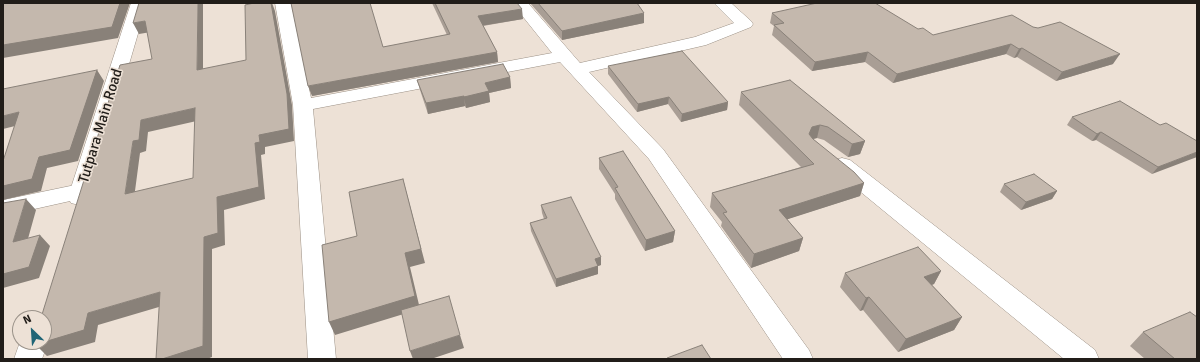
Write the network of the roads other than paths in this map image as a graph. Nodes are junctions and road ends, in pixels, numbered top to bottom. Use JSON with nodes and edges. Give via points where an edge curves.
{"nodes":[{"id":1,"x":139,"y":3,"type":"edge"},
{"id":2,"x":283,"y":3,"type":"edge"},
{"id":3,"x":520,"y":3,"type":"edge"},
{"id":4,"x":722,"y":3,"type":"edge"},
{"id":5,"x":570,"y":63,"type":"junction"},
{"id":6,"x":303,"y":105,"type":"junction"},
{"id":7,"x":823,"y":151,"type":"edge"},
{"id":8,"x":80,"y":192,"type":"junction"},
{"id":9,"x":3,"y":208,"type":"edge"},
{"id":10,"x":73,"y":214,"type":"edge"},
{"id":11,"x":322,"y":359,"type":"edge"},
{"id":12,"x":799,"y":359,"type":"edge"},
{"id":13,"x":1085,"y":359,"type":"edge"}],
"edges":[{"from":1,"to":8,"type":"street","name":"Tutpara Main Road"},
{"from":2,"to":6,"type":"street"},
{"from":3,"to":5,"type":"street"},
{"from":4,"to":5,"type":"street","via":[[745,24],[700,41]]},
{"from":5,"to":6,"type":"street"},
{"from":5,"to":12,"type":"street","via":[[656,154]]},
{"from":6,"to":11,"type":"street"},
{"from":7,"to":13,"type":"street"},
{"from":8,"to":9,"type":"street"},
{"from":8,"to":10,"type":"street","name":"Tutpara Main Road"}]}
